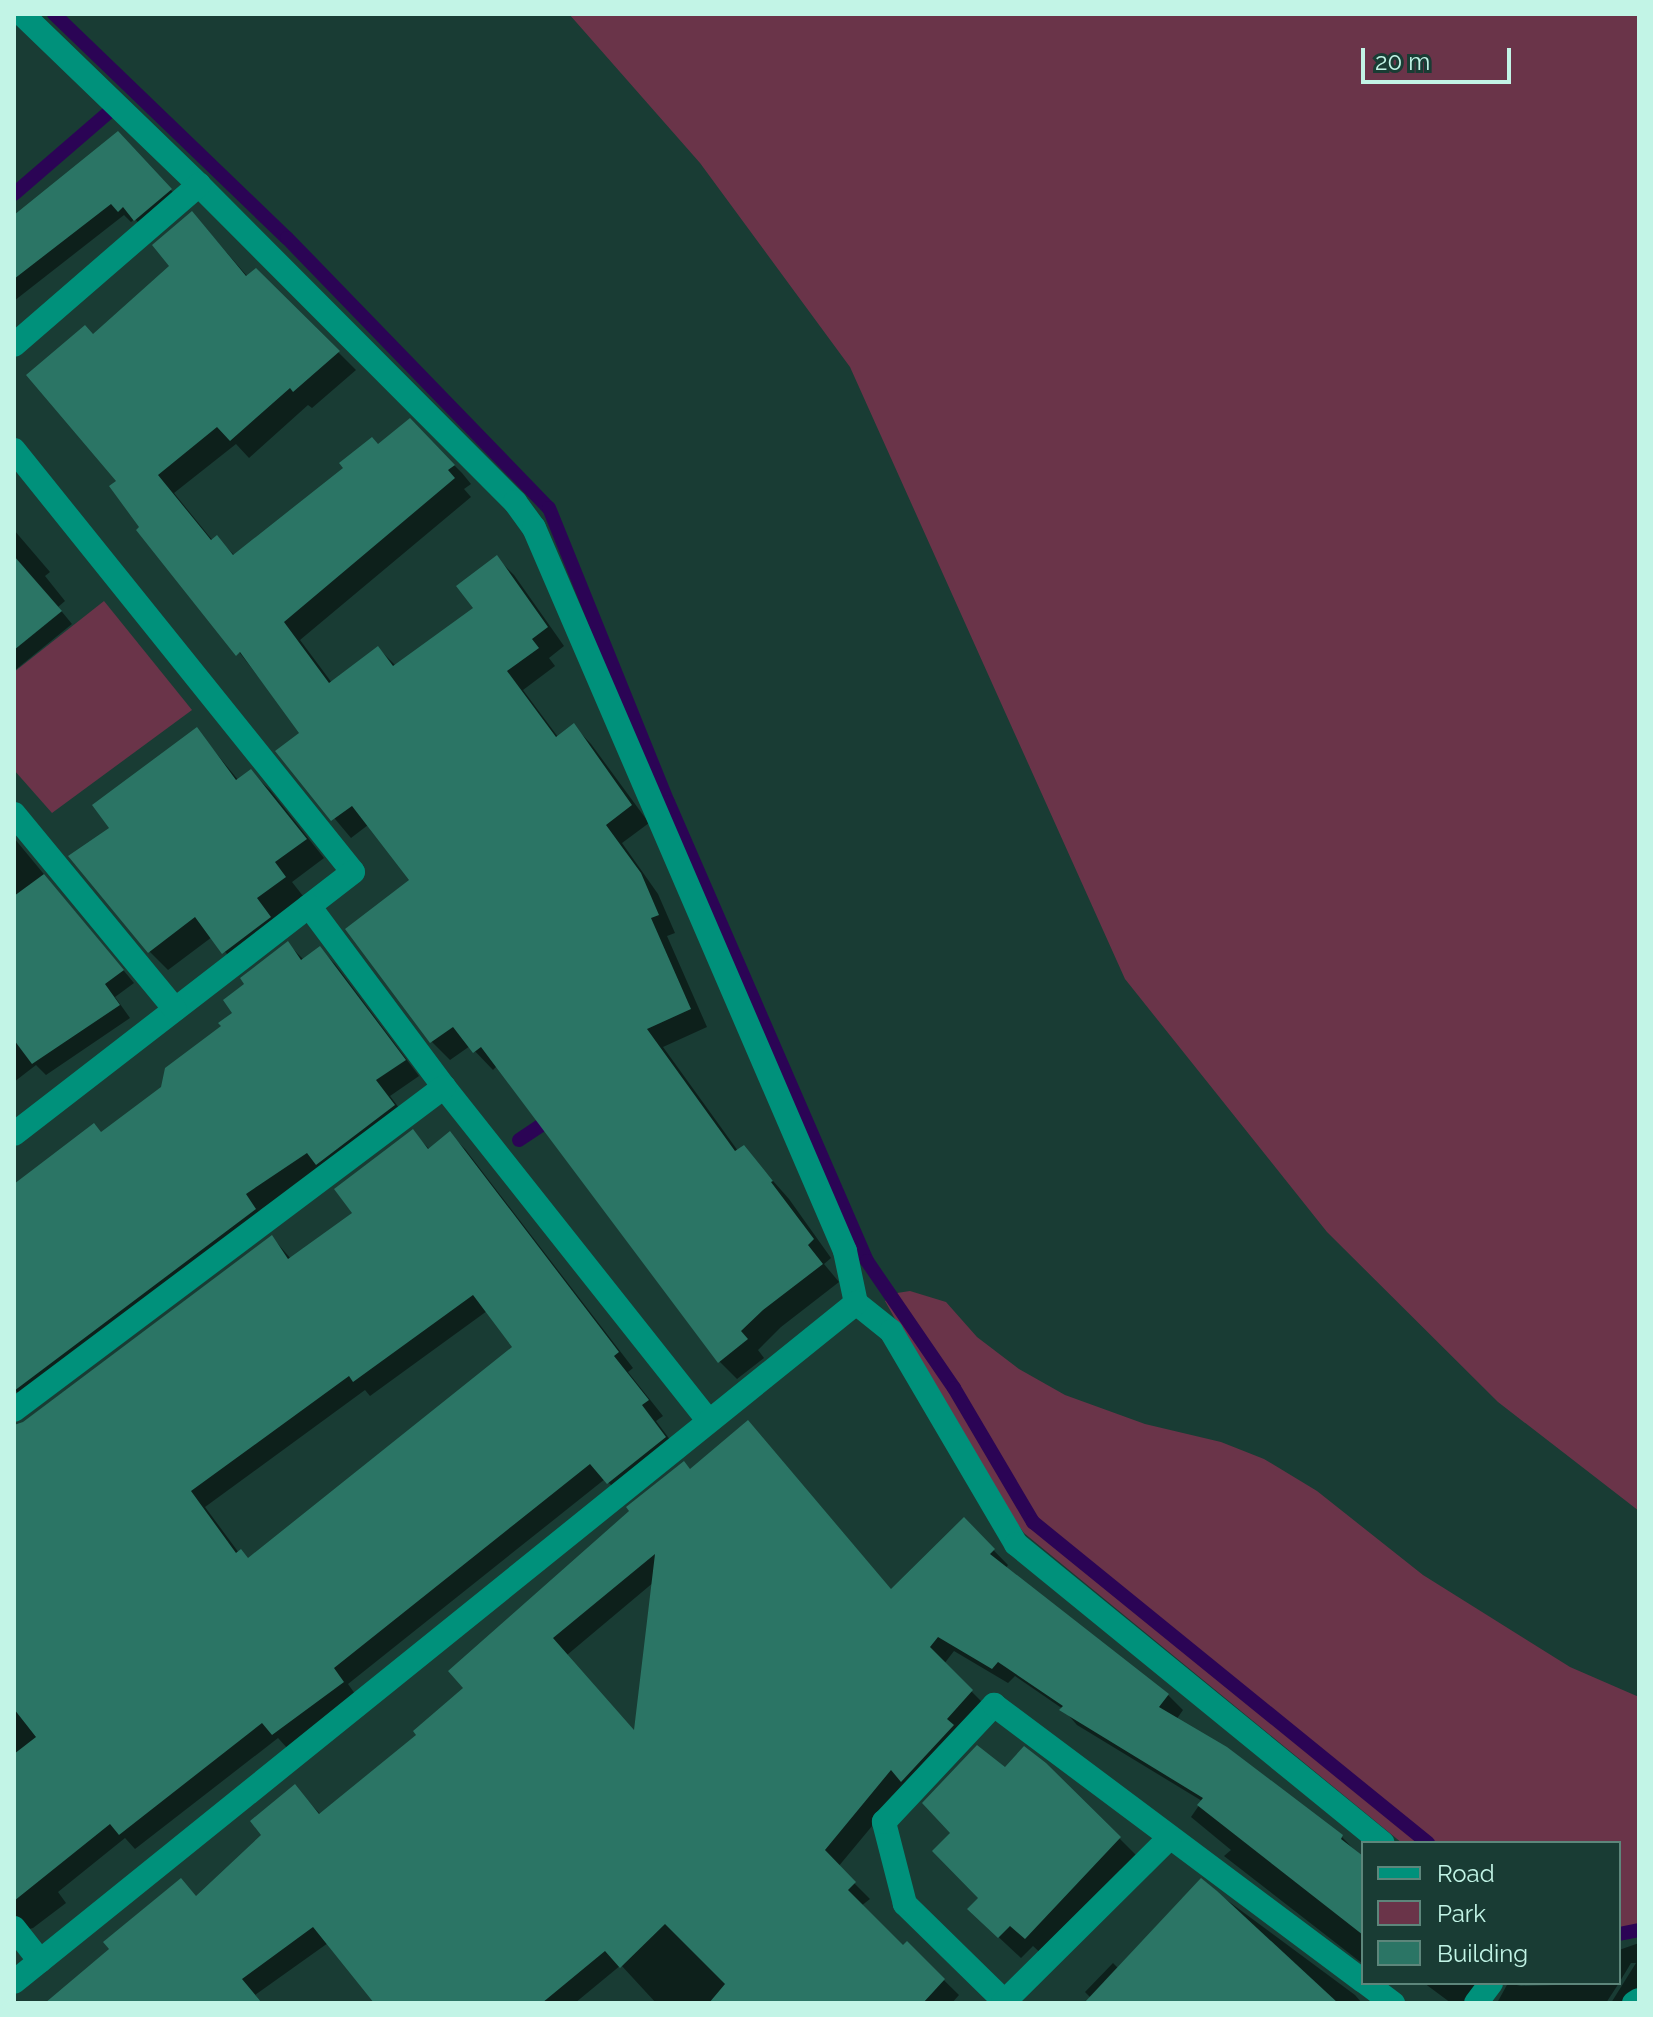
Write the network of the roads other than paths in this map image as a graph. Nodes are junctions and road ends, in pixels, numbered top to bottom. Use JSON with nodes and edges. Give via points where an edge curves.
{"nodes":[{"id":1,"x":22,"y":14,"type":"edge"},
{"id":2,"x":199,"y":185,"type":"junction"},
{"id":3,"x":14,"y":345,"type":"edge"},
{"id":4,"x":14,"y":450,"type":"edge"},
{"id":5,"x":14,"y":814,"type":"edge"},
{"id":6,"x":309,"y":906,"type":"junction"},
{"id":7,"x":175,"y":1009,"type":"junction"},
{"id":8,"x":444,"y":1087,"type":"junction"},
{"id":9,"x":15,"y":1131,"type":"edge"},
{"id":10,"x":856,"y":1303,"type":"junction"},
{"id":11,"x":14,"y":1410,"type":"edge"},
{"id":12,"x":709,"y":1421,"type":"junction"},
{"id":13,"x":1170,"y":1837,"type":"junction"},
{"id":14,"x":1380,"y":1841,"type":"edge"},
{"id":15,"x":14,"y":1928,"type":"edge"},
{"id":16,"x":40,"y":1961,"type":"junction"},
{"id":17,"x":1361,"y":1980,"type":"edge"},
{"id":18,"x":14,"y":1982,"type":"edge"},
{"id":19,"x":1368,"y":1985,"type":"edge"},
{"id":20,"x":1490,"y":1985,"type":"edge"},
{"id":21,"x":1639,"y":2000,"type":"edge"},
{"id":22,"x":1004,"y":2002,"type":"edge"},
{"id":23,"x":1390,"y":2002,"type":"edge"},
{"id":24,"x":1476,"y":2003,"type":"edge"},
{"id":25,"x":1634,"y":2003,"type":"edge"}],
"edges":[{"from":1,"to":2,"type":"street"},
{"from":2,"to":3,"type":"street"},
{"from":2,"to":10,"type":"street","via":[[515,502],[534,528],[845,1251]]},
{"from":4,"to":6,"type":"street","via":[[353,872]]},
{"from":5,"to":7,"type":"street"},
{"from":6,"to":7,"type":"street"},
{"from":6,"to":8,"type":"street"},
{"from":7,"to":9,"type":"street"},
{"from":8,"to":11,"type":"street"},
{"from":8,"to":12,"type":"street"},
{"from":10,"to":12,"type":"street"},
{"from":10,"to":14,"type":"street","via":[[891,1331],[1016,1544]]},
{"from":12,"to":16,"type":"street"},
{"from":13,"to":17,"type":"street"},
{"from":13,"to":22,"type":"street"},
{"from":13,"to":22,"type":"street","via":[[994,1705],[884,1822],[905,1904]]},
{"from":15,"to":16,"type":"street"},
{"from":16,"to":18,"type":"street"},
{"from":19,"to":23,"type":"street"},
{"from":20,"to":24,"type":"street"},
{"from":21,"to":25,"type":"street"}]}
